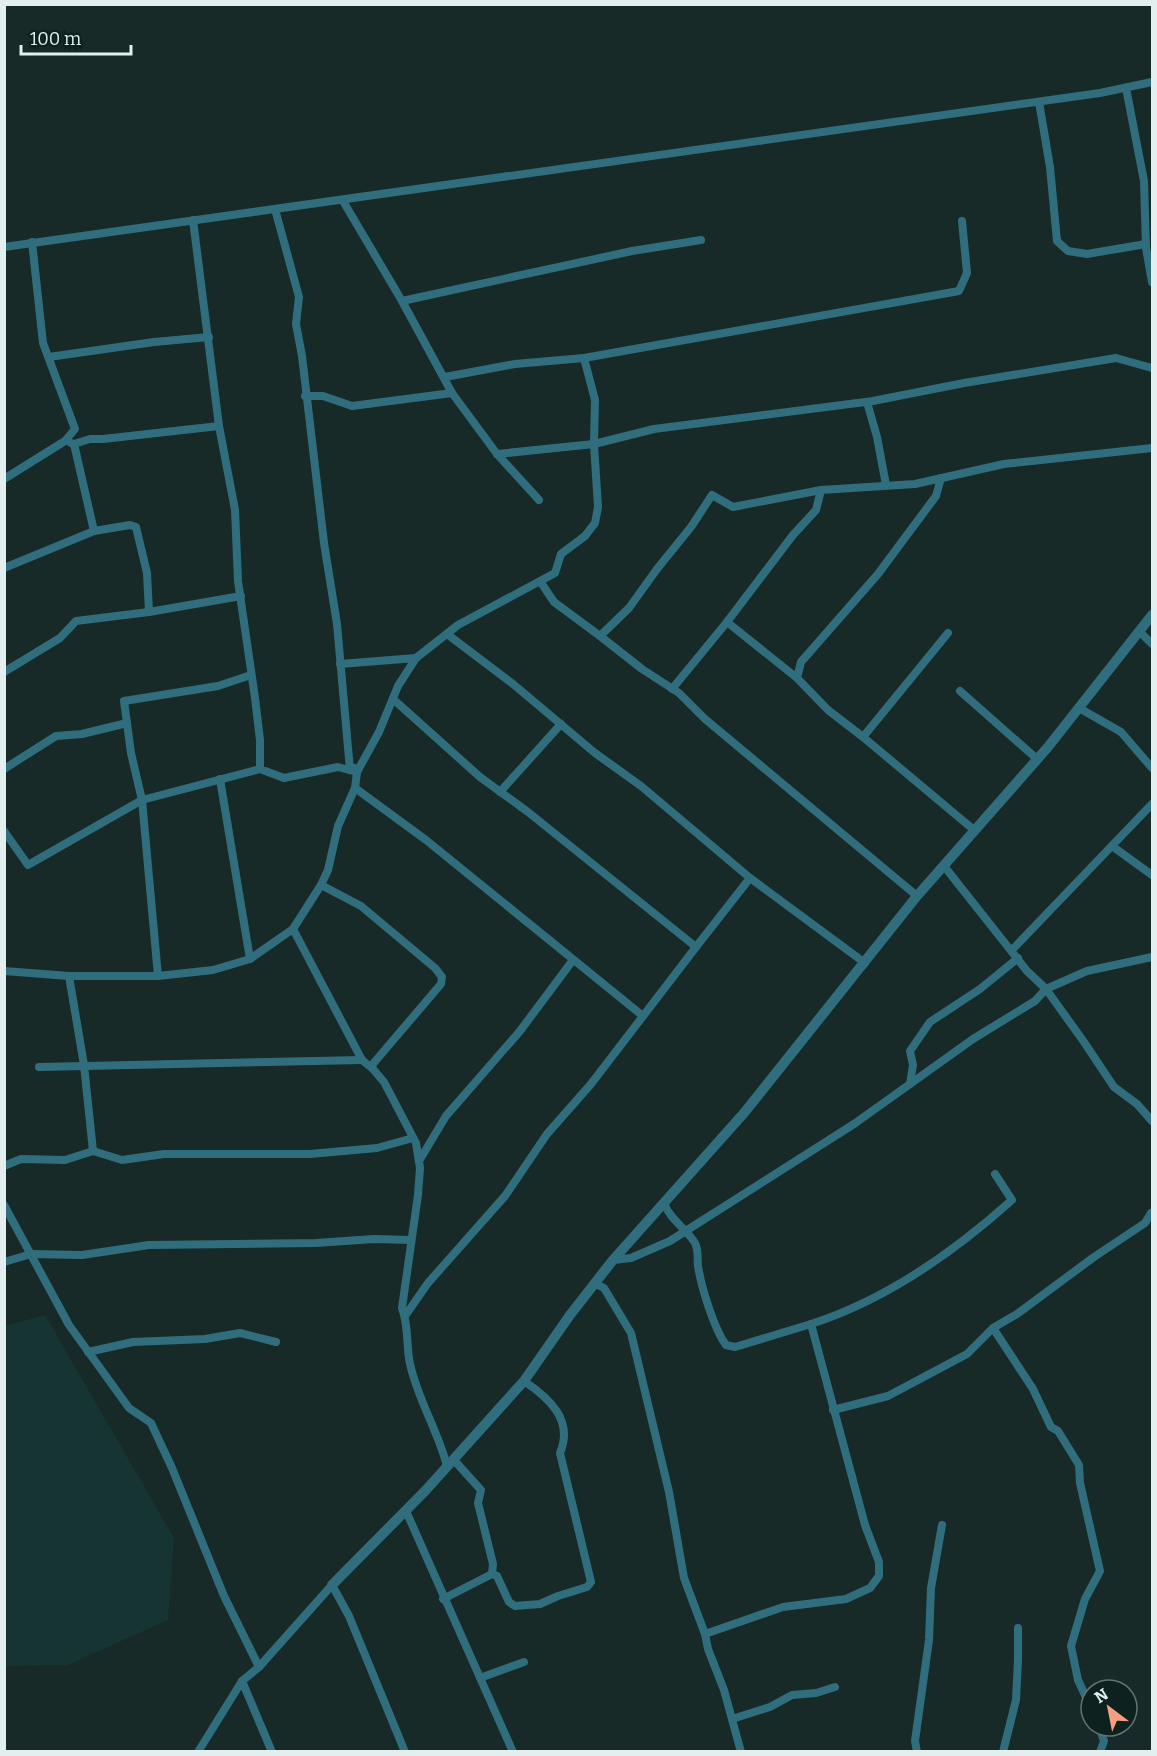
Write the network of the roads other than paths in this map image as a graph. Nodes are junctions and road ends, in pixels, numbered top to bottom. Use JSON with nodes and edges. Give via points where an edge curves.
{"nodes":[{"id":1,"x":1152,"y":82,"type":"edge"},
{"id":2,"x":1126,"y":88,"type":"junction"},
{"id":3,"x":1039,"y":102,"type":"junction"},
{"id":4,"x":343,"y":201,"type":"junction"},
{"id":5,"x":275,"y":209,"type":"junction"},
{"id":6,"x":193,"y":220,"type":"junction"},
{"id":7,"x":962,"y":221,"type":"dead end"},
{"id":8,"x":701,"y":240,"type":"dead end"},
{"id":9,"x":32,"y":242,"type":"junction"},
{"id":10,"x":1146,"y":244,"type":"junction"},
{"id":11,"x":4,"y":247,"type":"edge"},
{"id":12,"x":1152,"y":282,"type":"edge"},
{"id":13,"x":402,"y":301,"type":"junction"},
{"id":14,"x":209,"y":338,"type":"junction"},
{"id":15,"x":49,"y":357,"type":"junction"},
{"id":16,"x":584,"y":358,"type":"junction"},
{"id":17,"x":1152,"y":368,"type":"edge"},
{"id":18,"x":445,"y":377,"type":"junction"},
{"id":19,"x":452,"y":393,"type":"junction"},
{"id":20,"x":305,"y":396,"type":"junction"},
{"id":21,"x":867,"y":402,"type":"junction"},
{"id":22,"x":219,"y":426,"type":"junction"},
{"id":23,"x":70,"y":443,"type":"junction"},
{"id":24,"x":594,"y":444,"type":"junction"},
{"id":25,"x":1152,"y":448,"type":"edge"},
{"id":26,"x":497,"y":454,"type":"junction"},
{"id":27,"x":941,"y":478,"type":"junction"},
{"id":28,"x":4,"y":479,"type":"edge"},
{"id":29,"x":886,"y":485,"type":"junction"},
{"id":30,"x":821,"y":490,"type":"junction"},
{"id":31,"x":539,"y":501,"type":"dead end"},
{"id":32,"x":94,"y":531,"type":"junction"},
{"id":33,"x":4,"y":568,"type":"edge"},
{"id":34,"x":540,"y":581,"type":"junction"},
{"id":35,"x":241,"y":596,"type":"junction"},
{"id":36,"x":149,"y":612,"type":"junction"},
{"id":37,"x":1152,"y":615,"type":"edge"},
{"id":38,"x":727,"y":622,"type":"junction"},
{"id":39,"x":1140,"y":632,"type":"junction"},
{"id":40,"x":447,"y":633,"type":"junction"},
{"id":41,"x":948,"y":633,"type":"dead end"},
{"id":42,"x":600,"y":636,"type":"junction"},
{"id":43,"x":1152,"y":644,"type":"edge"},
{"id":44,"x":416,"y":658,"type":"junction"},
{"id":45,"x":340,"y":664,"type":"junction"},
{"id":46,"x":4,"y":672,"type":"edge"},
{"id":47,"x":251,"y":675,"type":"junction"},
{"id":48,"x":796,"y":678,"type":"junction"},
{"id":49,"x":672,"y":689,"type":"junction"},
{"id":50,"x":960,"y":691,"type":"dead end"},
{"id":51,"x":393,"y":699,"type":"junction"},
{"id":52,"x":1079,"y":708,"type":"junction"},
{"id":53,"x":127,"y":723,"type":"junction"},
{"id":54,"x":561,"y":724,"type":"junction"},
{"id":55,"x":863,"y":737,"type":"junction"},
{"id":56,"x":1037,"y":759,"type":"junction"},
{"id":57,"x":1152,"y":768,"type":"edge"},
{"id":58,"x":4,"y":769,"type":"edge"},
{"id":59,"x":260,"y":770,"type":"junction"},
{"id":60,"x":354,"y":771,"type":"junction"},
{"id":61,"x":220,"y":779,"type":"junction"},
{"id":62,"x":355,"y":788,"type":"junction"},
{"id":63,"x":500,"y":792,"type":"junction"},
{"id":64,"x":142,"y":800,"type":"junction"},
{"id":65,"x":1152,"y":804,"type":"edge"},
{"id":66,"x":974,"y":830,"type":"junction"},
{"id":67,"x":4,"y":831,"type":"edge"},
{"id":68,"x":1112,"y":846,"type":"junction"},
{"id":69,"x":944,"y":866,"type":"junction"},
{"id":70,"x":1152,"y":875,"type":"edge"},
{"id":71,"x":750,"y":878,"type":"junction"},
{"id":72,"x":321,"y":885,"type":"junction"},
{"id":73,"x":917,"y":896,"type":"junction"},
{"id":74,"x":293,"y":929,"type":"junction"},
{"id":75,"x":696,"y":947,"type":"junction"},
{"id":76,"x":1012,"y":950,"type":"junction"},
{"id":77,"x":1152,"y":957,"type":"edge"},
{"id":78,"x":1018,"y":958,"type":"junction"},
{"id":79,"x":250,"y":959,"type":"junction"},
{"id":80,"x":573,"y":960,"type":"junction"},
{"id":81,"x":865,"y":963,"type":"junction"},
{"id":82,"x":4,"y":971,"type":"edge"},
{"id":83,"x":69,"y":976,"type":"junction"},
{"id":84,"x":158,"y":976,"type":"junction"},
{"id":85,"x":1046,"y":989,"type":"junction"},
{"id":86,"x":643,"y":1016,"type":"junction"},
{"id":87,"x":362,"y":1060,"type":"junction"},
{"id":88,"x":84,"y":1065,"type":"junction"},
{"id":89,"x":39,"y":1068,"type":"dead end"},
{"id":90,"x":373,"y":1069,"type":"junction"},
{"id":91,"x":910,"y":1084,"type":"junction"},
{"id":92,"x":1152,"y":1121,"type":"edge"},
{"id":93,"x":414,"y":1138,"type":"junction"},
{"id":94,"x":93,"y":1151,"type":"junction"},
{"id":95,"x":419,"y":1162,"type":"junction"},
{"id":96,"x":4,"y":1166,"type":"edge"},
{"id":97,"x":994,"y":1174,"type":"dead end"},
{"id":98,"x":664,"y":1203,"type":"junction"},
{"id":99,"x":4,"y":1205,"type":"edge"},
{"id":100,"x":1151,"y":1213,"type":"dead end"},
{"id":101,"x":686,"y":1231,"type":"junction"},
{"id":102,"x":411,"y":1240,"type":"junction"},
{"id":103,"x":31,"y":1254,"type":"junction"},
{"id":104,"x":613,"y":1260,"type":"junction"},
{"id":105,"x":4,"y":1262,"type":"edge"},
{"id":106,"x":594,"y":1283,"type":"junction"},
{"id":107,"x":405,"y":1316,"type":"junction"},
{"id":108,"x":811,"y":1324,"type":"junction"},
{"id":109,"x":993,"y":1328,"type":"junction"},
{"id":110,"x":276,"y":1342,"type":"dead end"},
{"id":111,"x":88,"y":1352,"type":"junction"},
{"id":112,"x":525,"y":1381,"type":"junction"},
{"id":113,"x":833,"y":1410,"type":"junction"},
{"id":114,"x":450,"y":1462,"type":"junction"},
{"id":115,"x":406,"y":1511,"type":"junction"},
{"id":116,"x":942,"y":1525,"type":"dead end"},
{"id":117,"x":492,"y":1574,"type":"junction"},
{"id":118,"x":332,"y":1585,"type":"junction"},
{"id":119,"x":443,"y":1599,"type":"junction"},
{"id":120,"x":1017,"y":1628,"type":"dead end"},
{"id":121,"x":705,"y":1634,"type":"junction"},
{"id":122,"x":524,"y":1662,"type":"dead end"},
{"id":123,"x":259,"y":1667,"type":"junction"},
{"id":124,"x":480,"y":1678,"type":"junction"},
{"id":125,"x":242,"y":1682,"type":"junction"},
{"id":126,"x":1079,"y":1682,"type":"edge"},
{"id":127,"x":835,"y":1687,"type":"dead end"},
{"id":128,"x":732,"y":1719,"type":"junction"},
{"id":129,"x":198,"y":1752,"type":"edge"},
{"id":130,"x":272,"y":1752,"type":"edge"},
{"id":131,"x":405,"y":1752,"type":"edge"},
{"id":132,"x":513,"y":1752,"type":"edge"},
{"id":133,"x":741,"y":1752,"type":"edge"},
{"id":134,"x":917,"y":1752,"type":"edge"},
{"id":135,"x":1003,"y":1752,"type":"edge"}],
"edges":[{"from":1,"to":2,"type":"street"},
{"from":2,"to":3,"type":"street"},
{"from":2,"to":10,"type":"street","via":[[1144,181]]},
{"from":3,"to":4,"type":"street"},
{"from":3,"to":10,"type":"street","via":[[1057,241],[1068,251],[1086,254]]},
{"from":4,"to":5,"type":"street"},
{"from":4,"to":13,"type":"street"},
{"from":5,"to":6,"type":"street"},
{"from":5,"to":20,"type":"street","via":[[299,297],[296,324]]},
{"from":6,"to":9,"type":"street"},
{"from":6,"to":14,"type":"street"},
{"from":7,"to":16,"type":"street","via":[[967,273],[959,291]]},
{"from":8,"to":13,"type":"street","via":[[632,251]]},
{"from":9,"to":11,"type":"street"},
{"from":9,"to":15,"type":"street","via":[[43,343]]},
{"from":10,"to":12,"type":"street"},
{"from":13,"to":18,"type":"street"},
{"from":14,"to":15,"type":"street"},
{"from":14,"to":22,"type":"street"},
{"from":15,"to":23,"type":"street","via":[[75,429]]},
{"from":16,"to":18,"type":"street","via":[[515,364]]},
{"from":16,"to":24,"type":"street","via":[[595,400]]},
{"from":17,"to":21,"type":"street","via":[[1116,358]]},
{"from":18,"to":19,"type":"street"},
{"from":19,"to":20,"type":"street","via":[[352,406],[323,396]]},
{"from":19,"to":26,"type":"street"},
{"from":20,"to":45,"type":"street"},
{"from":21,"to":24,"type":"street","via":[[654,429]]},
{"from":21,"to":29,"type":"street"},
{"from":22,"to":23,"type":"street"},
{"from":22,"to":35,"type":"street","via":[[235,510]]},
{"from":23,"to":28,"type":"street"},
{"from":23,"to":32,"type":"street"},
{"from":24,"to":26,"type":"street"},
{"from":24,"to":34,"type":"street","via":[[598,487],[595,523],[561,555],[555,573]]},
{"from":25,"to":27,"type":"street","via":[[1004,464]]},
{"from":26,"to":31,"type":"street"},
{"from":27,"to":29,"type":"street"},
{"from":27,"to":48,"type":"street","via":[[936,496],[878,574],[801,662]]},
{"from":29,"to":30,"type":"street"},
{"from":30,"to":38,"type":"street","via":[[816,510]]},
{"from":30,"to":42,"type":"street","via":[[733,507],[712,495],[629,608]]},
{"from":32,"to":33,"type":"street"},
{"from":32,"to":36,"type":"street","via":[[136,527],[147,573]]},
{"from":34,"to":40,"type":"street"},
{"from":34,"to":42,"type":"street","via":[[554,602]]},
{"from":35,"to":36,"type":"street"},
{"from":35,"to":47,"type":"street"},
{"from":36,"to":46,"type":"street","via":[[76,621],[60,638]]},
{"from":37,"to":39,"type":"street"},
{"from":38,"to":48,"type":"street"},
{"from":38,"to":49,"type":"street"},
{"from":39,"to":43,"type":"street"},
{"from":39,"to":52,"type":"street"},
{"from":40,"to":44,"type":"street"},
{"from":40,"to":54,"type":"street"},
{"from":41,"to":55,"type":"street"},
{"from":42,"to":49,"type":"street"},
{"from":44,"to":45,"type":"street"},
{"from":44,"to":51,"type":"street"},
{"from":45,"to":60,"type":"street"},
{"from":47,"to":53,"type":"street","via":[[218,686],[124,700]]},
{"from":47,"to":59,"type":"street"},
{"from":48,"to":55,"type":"street"},
{"from":49,"to":73,"type":"street"},
{"from":50,"to":56,"type":"street"},
{"from":51,"to":60,"type":"street","via":[[363,761]]},
{"from":51,"to":63,"type":"street"},
{"from":52,"to":56,"type":"street"},
{"from":52,"to":57,"type":"street","via":[[1121,732]]},
{"from":53,"to":58,"type":"street","via":[[56,736]]},
{"from":53,"to":64,"type":"street"},
{"from":54,"to":63,"type":"street"},
{"from":54,"to":71,"type":"street"},
{"from":55,"to":66,"type":"street"},
{"from":56,"to":66,"type":"street"},
{"from":59,"to":60,"type":"street","via":[[284,778],[338,767]]},
{"from":59,"to":61,"type":"street"},
{"from":60,"to":62,"type":"street"},
{"from":61,"to":64,"type":"street"},
{"from":61,"to":79,"type":"street"},
{"from":62,"to":72,"type":"street","via":[[338,826]]},
{"from":62,"to":80,"type":"street","via":[[426,840]]},
{"from":63,"to":75,"type":"street"},
{"from":64,"to":67,"type":"street","via":[[28,865]]},
{"from":64,"to":84,"type":"street"},
{"from":65,"to":68,"type":"street"},
{"from":66,"to":69,"type":"street"},
{"from":68,"to":70,"type":"street"},
{"from":68,"to":76,"type":"street"},
{"from":69,"to":73,"type":"street"},
{"from":69,"to":76,"type":"street"},
{"from":71,"to":75,"type":"street"},
{"from":71,"to":81,"type":"street"},
{"from":72,"to":74,"type":"street"},
{"from":72,"to":90,"type":"street","via":[[361,906],[442,977],[441,984],[372,1065]]},
{"from":73,"to":81,"type":"street"},
{"from":74,"to":79,"type":"street"},
{"from":74,"to":87,"type":"street"},
{"from":75,"to":86,"type":"street"},
{"from":76,"to":78,"type":"street"},
{"from":77,"to":85,"type":"street","via":[[1088,971]]},
{"from":78,"to":85,"type":"street"},
{"from":78,"to":91,"type":"street","via":[[930,1022],[910,1051]]},
{"from":79,"to":84,"type":"street","via":[[213,970]]},
{"from":80,"to":86,"type":"street"},
{"from":80,"to":95,"type":"street","via":[[520,1031],[446,1116]]},
{"from":81,"to":98,"type":"street","via":[[744,1113]]},
{"from":82,"to":83,"type":"street"},
{"from":83,"to":84,"type":"street"},
{"from":83,"to":88,"type":"street"},
{"from":85,"to":91,"type":"street","via":[[1035,1001]]},
{"from":85,"to":92,"type":"street","via":[[1114,1087]]},
{"from":86,"to":107,"type":"street","via":[[547,1134],[505,1196],[428,1282]]},
{"from":87,"to":88,"type":"street"},
{"from":87,"to":90,"type":"street"},
{"from":88,"to":89,"type":"street"},
{"from":88,"to":94,"type":"street"},
{"from":90,"to":93,"type":"street"},
{"from":91,"to":101,"type":"street"},
{"from":93,"to":94,"type":"street","via":[[377,1148],[310,1154],[164,1154],[122,1160]]},
{"from":93,"to":95,"type":"street"},
{"from":94,"to":96,"type":"street","via":[[65,1160],[21,1159]]},
{"from":95,"to":102,"type":"street"},
{"from":97,"to":108,"type":"street","via":[[1012,1200],[984,1226],[882,1295]]},
{"from":98,"to":101,"type":"street"},
{"from":98,"to":104,"type":"street"},
{"from":99,"to":103,"type":"street"},
{"from":100,"to":109,"type":"street","via":[[1145,1223]]},
{"from":101,"to":104,"type":"street","via":[[631,1258]]},
{"from":101,"to":108,"type":"street","via":[[695,1243],[711,1310],[726,1345],[735,1347]]},
{"from":102,"to":103,"type":"street","via":[[149,1245],[82,1255]]},
{"from":102,"to":107,"type":"street","via":[[402,1308]]},
{"from":103,"to":105,"type":"street"},
{"from":103,"to":111,"type":"street"},
{"from":104,"to":106,"type":"street"},
{"from":106,"to":112,"type":"street"},
{"from":106,"to":121,"type":"street","via":[[604,1288],[631,1333],[669,1492],[684,1578]]},
{"from":107,"to":114,"type":"street","via":[[410,1363],[421,1402]]},
{"from":108,"to":113,"type":"street"},
{"from":109,"to":113,"type":"street","via":[[967,1354],[888,1396]]},
{"from":109,"to":126,"type":"street","via":[[1033,1389],[1051,1427],[1058,1431],[1079,1465],[1100,1571],[1085,1599],[1071,1646]]},
{"from":110,"to":111,"type":"street","via":[[240,1333],[205,1339],[133,1342]]},
{"from":111,"to":123,"type":"street","via":[[129,1408],[151,1423],[224,1596]]},
{"from":112,"to":114,"type":"street"},
{"from":112,"to":117,"type":"street","via":[[548,1397],[566,1430],[560,1453],[591,1582],[540,1604],[515,1606]]},
{"from":113,"to":121,"type":"street","via":[[879,1562],[879,1576],[870,1588],[846,1599],[783,1607]]},
{"from":114,"to":115,"type":"street"},
{"from":114,"to":117,"type":"street","via":[[480,1490],[478,1503]]},
{"from":115,"to":118,"type":"street"},
{"from":115,"to":119,"type":"street"},
{"from":116,"to":134,"type":"street","via":[[931,1588]]},
{"from":117,"to":119,"type":"street"},
{"from":118,"to":123,"type":"street"},
{"from":118,"to":131,"type":"street","via":[[349,1616]]},
{"from":119,"to":124,"type":"street"},
{"from":120,"to":135,"type":"street","via":[[1016,1700]]},
{"from":121,"to":128,"type":"street"},
{"from":122,"to":124,"type":"street"},
{"from":123,"to":125,"type":"street"},
{"from":124,"to":132,"type":"street"},
{"from":125,"to":129,"type":"street"},
{"from":125,"to":130,"type":"street"},
{"from":127,"to":128,"type":"street","via":[[792,1695]]},
{"from":128,"to":133,"type":"street"}]}
